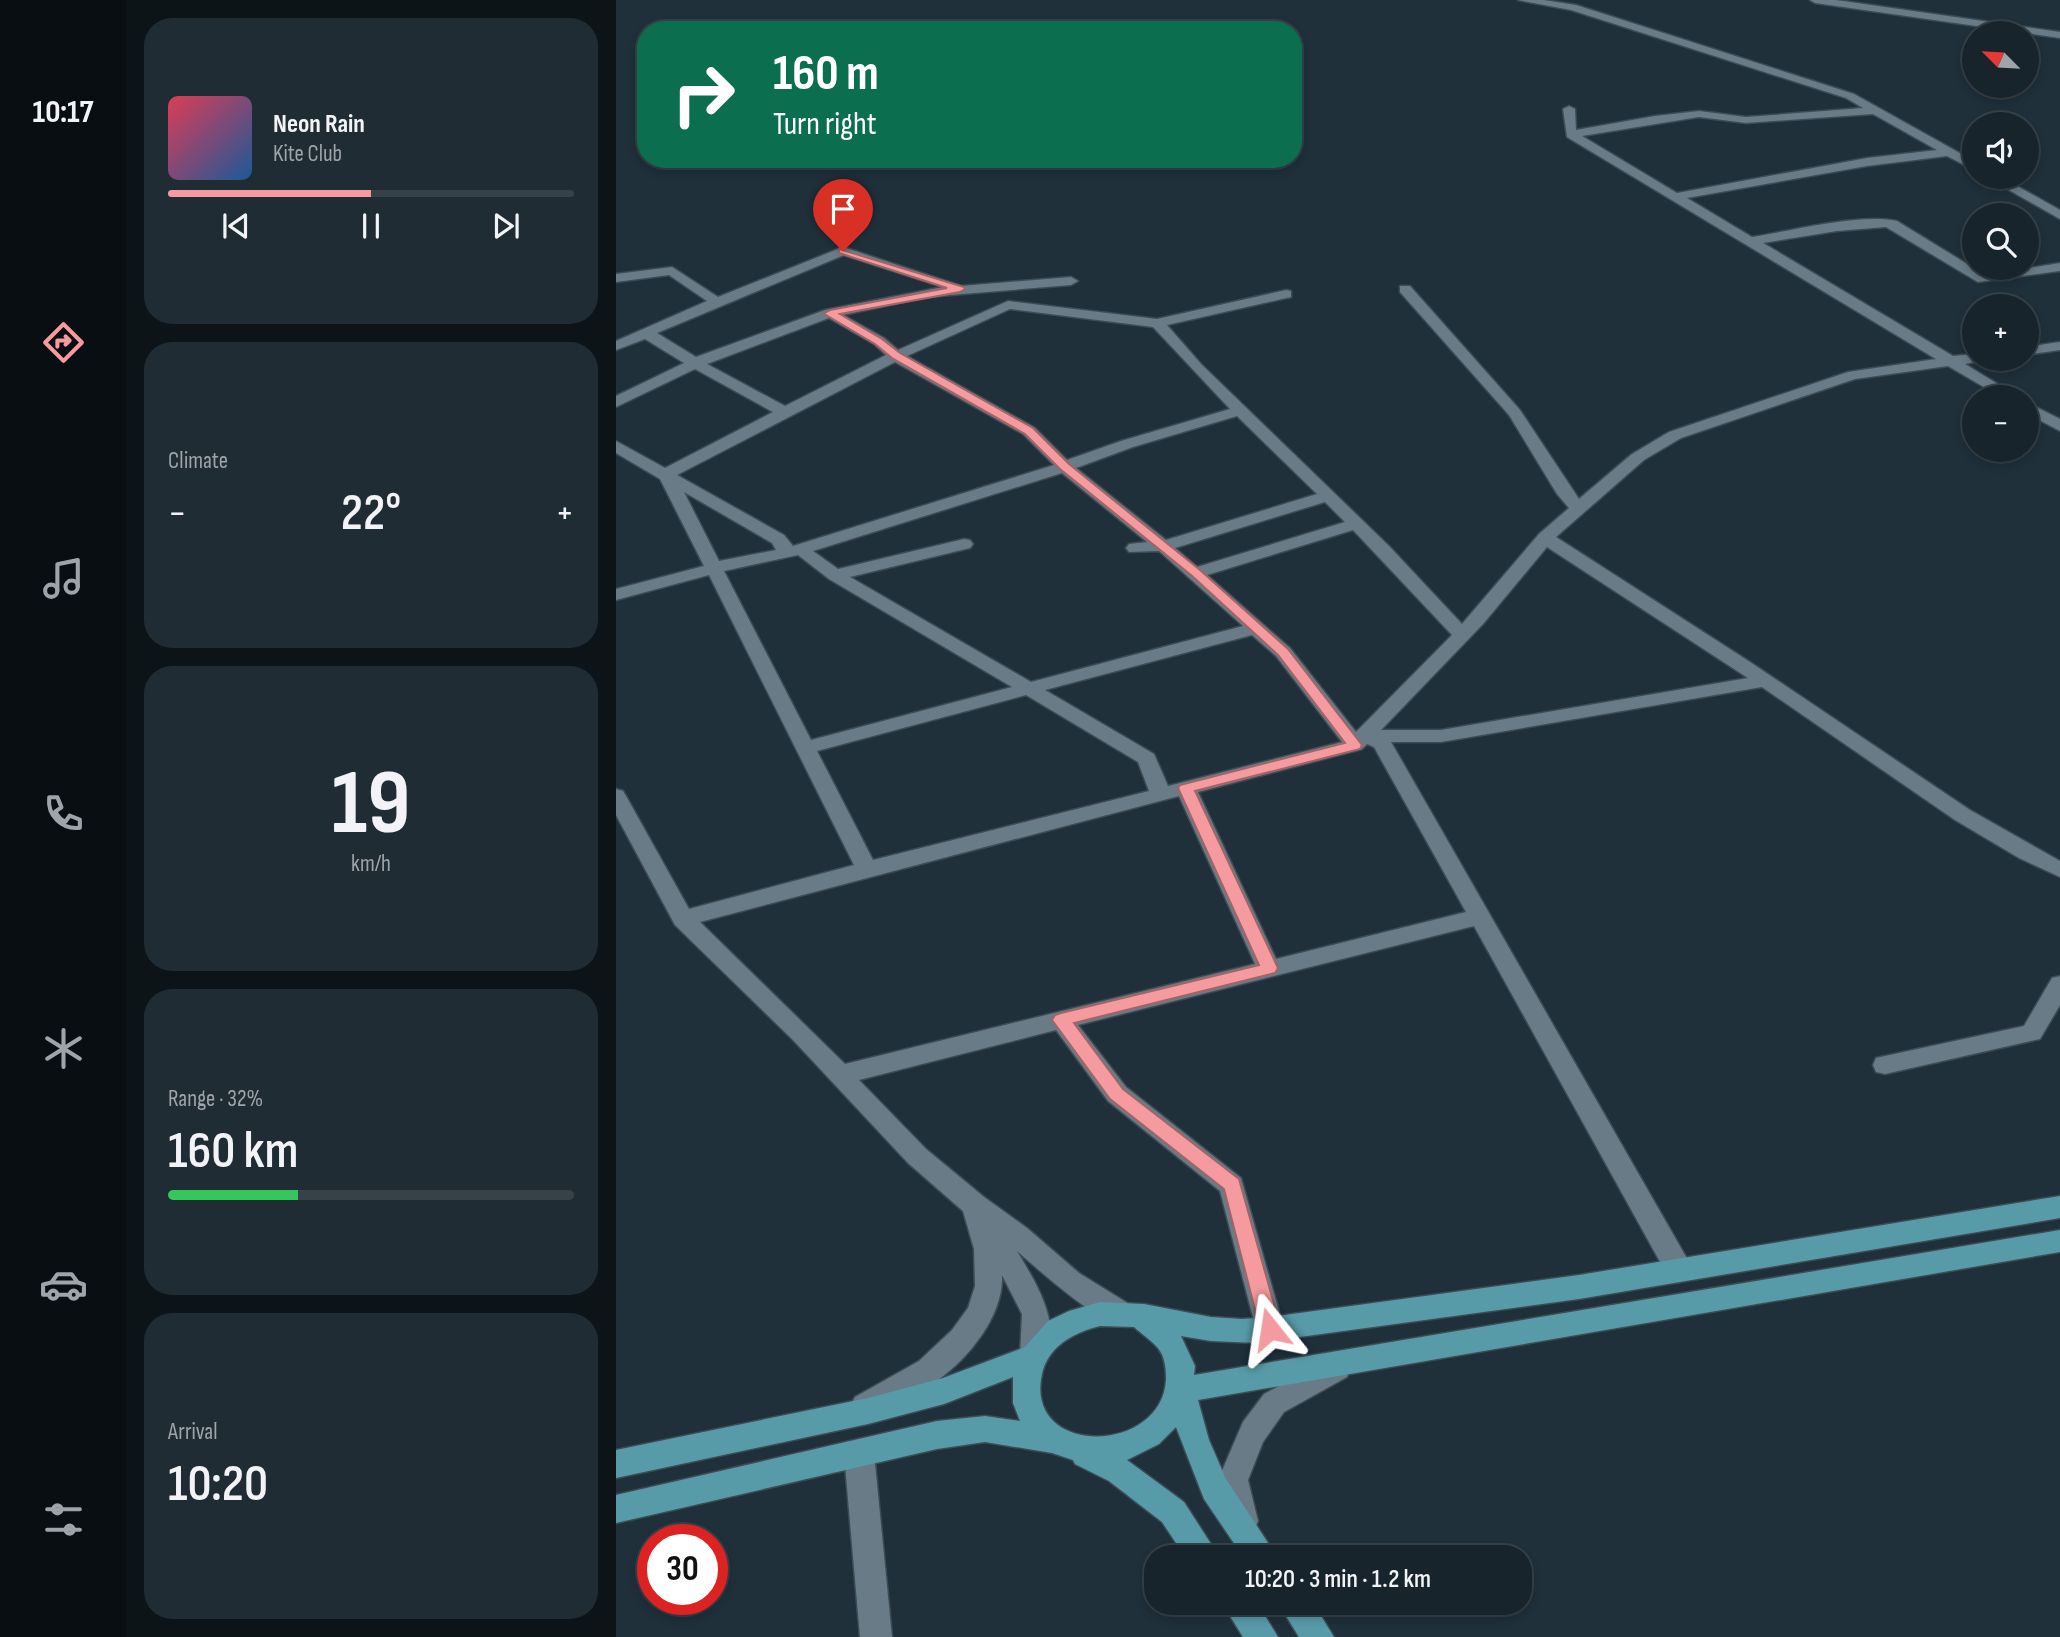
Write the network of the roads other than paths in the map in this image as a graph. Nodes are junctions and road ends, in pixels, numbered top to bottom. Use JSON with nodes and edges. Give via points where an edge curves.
{"nodes":[{"id":1,"x":1524,"y":0,"type":"edge"},
{"id":2,"x":1815,"y":0,"type":"edge"},
{"id":3,"x":2057,"y":37,"type":"edge"},
{"id":4,"x":1569,"y":109,"type":"dead end"},
{"id":5,"x":1878,"y":110,"type":"junction"},
{"id":6,"x":1571,"y":135,"type":"junction"},
{"id":7,"x":1950,"y":152,"type":"junction"},
{"id":8,"x":1962,"y":159,"type":"edge"},
{"id":9,"x":2013,"y":189,"type":"edge"},
{"id":10,"x":1674,"y":197,"type":"junction"},
{"id":11,"x":2060,"y":215,"type":"edge"},
{"id":12,"x":1748,"y":242,"type":"junction"},
{"id":13,"x":2060,"y":267,"type":"edge"},
{"id":14,"x":616,"y":278,"type":"edge"},
{"id":15,"x":1071,"y":281,"type":"dead end"},
{"id":16,"x":960,"y":289,"type":"junction"},
{"id":17,"x":1405,"y":289,"type":"dead end"},
{"id":18,"x":1286,"y":295,"type":"dead end"},
{"id":19,"x":717,"y":302,"type":"junction"},
{"id":20,"x":830,"y":313,"type":"junction"},
{"id":21,"x":1157,"y":323,"type":"junction"},
{"id":22,"x":646,"y":333,"type":"junction"},
{"id":23,"x":616,"y":346,"type":"edge"},
{"id":24,"x":2060,"y":346,"type":"edge"},
{"id":25,"x":2039,"y":349,"type":"edge"},
{"id":26,"x":896,"y":356,"type":"junction"},
{"id":27,"x":1962,"y":360,"type":"edge"},
{"id":28,"x":1950,"y":362,"type":"junction"},
{"id":29,"x":695,"y":363,"type":"junction"},
{"id":30,"x":1990,"y":385,"type":"edge"},
{"id":31,"x":616,"y":402,"type":"edge"},
{"id":32,"x":1242,"y":410,"type":"junction"},
{"id":33,"x":785,"y":412,"type":"junction"},
{"id":34,"x":2039,"y":414,"type":"edge"},
{"id":35,"x":2060,"y":426,"type":"edge"},
{"id":36,"x":616,"y":446,"type":"edge"},
{"id":37,"x":1065,"y":467,"type":"junction"},
{"id":38,"x":667,"y":477,"type":"junction"},
{"id":39,"x":1328,"y":496,"type":"junction"},
{"id":40,"x":1578,"y":508,"type":"junction"},
{"id":41,"x":1356,"y":524,"type":"junction"},
{"id":42,"x":1545,"y":538,"type":"junction"},
{"id":43,"x":964,"y":544,"type":"dead end"},
{"id":44,"x":1164,"y":546,"type":"junction"},
{"id":45,"x":1135,"y":548,"type":"dead end"},
{"id":46,"x":792,"y":552,"type":"junction"},
{"id":47,"x":713,"y":569,"type":"junction"},
{"id":48,"x":1195,"y":573,"type":"junction"},
{"id":49,"x":835,"y":575,"type":"junction"},
{"id":50,"x":616,"y":595,"type":"edge"},
{"id":51,"x":1256,"y":628,"type":"junction"},
{"id":52,"x":1462,"y":635,"type":"junction"},
{"id":53,"x":1765,"y":681,"type":"junction"},
{"id":54,"x":1026,"y":688,"type":"junction"},
{"id":55,"x":1359,"y":741,"type":"junction"},
{"id":56,"x":805,"y":748,"type":"junction"},
{"id":57,"x":1186,"y":788,"type":"junction"},
{"id":58,"x":1161,"y":794,"type":"junction"},
{"id":59,"x":616,"y":796,"type":"edge"},
{"id":60,"x":867,"y":869,"type":"junction"},
{"id":61,"x":2060,"y":870,"type":"edge"},
{"id":62,"x":1482,"y":916,"type":"junction"},
{"id":63,"x":684,"y":919,"type":"junction"},
{"id":64,"x":1269,"y":968,"type":"junction"},
{"id":65,"x":2060,"y":984,"type":"edge"},
{"id":66,"x":1061,"y":1020,"type":"junction"},
{"id":67,"x":1885,"y":1065,"type":"dead end"},
{"id":68,"x":840,"y":1074,"type":"junction"},
{"id":69,"x":975,"y":1205,"type":"junction"},
{"id":70,"x":2060,"y":1208,"type":"edge"},
{"id":71,"x":2060,"y":1241,"type":"edge"},
{"id":72,"x":1679,"y":1270,"type":"junction"},
{"id":73,"x":1131,"y":1314,"type":"junction"},
{"id":74,"x":1270,"y":1329,"type":"junction"},
{"id":75,"x":1034,"y":1356,"type":"junction"},
{"id":76,"x":1354,"y":1359,"type":"junction"},
{"id":77,"x":1181,"y":1390,"type":"junction"},
{"id":78,"x":849,"y":1415,"type":"junction"},
{"id":79,"x":1065,"y":1445,"type":"junction"},
{"id":80,"x":859,"y":1453,"type":"junction"},
{"id":81,"x":616,"y":1464,"type":"edge"},
{"id":82,"x":616,"y":1509,"type":"edge"},
{"id":83,"x":1196,"y":1545,"type":"edge"},
{"id":84,"x":1254,"y":1545,"type":"edge"},
{"id":85,"x":1254,"y":1545,"type":"edge"},
{"id":86,"x":1246,"y":1615,"type":"edge"},
{"id":87,"x":1302,"y":1615,"type":"edge"},
{"id":88,"x":876,"y":1637,"type":"edge"},
{"id":89,"x":1262,"y":1637,"type":"edge"},
{"id":90,"x":1318,"y":1637,"type":"edge"}],
"edges":[{"from":1,"to":5,"type":"street","via":[[1600,15],[1850,96]]},
{"from":2,"to":3,"type":"street"},
{"from":4,"to":6,"type":"street"},
{"from":5,"to":6,"type":"street","via":[[1746,120],[1699,114]]},
{"from":5,"to":7,"type":"street"},
{"from":6,"to":10,"type":"street"},
{"from":7,"to":8,"type":"street"},
{"from":7,"to":10,"type":"street"},
{"from":9,"to":11,"type":"street"},
{"from":10,"to":12,"type":"street"},
{"from":12,"to":13,"type":"street","via":[[1886,223],[1983,279]]},
{"from":12,"to":28,"type":"street"},
{"from":14,"to":19,"type":"street","via":[[671,271]]},
{"from":15,"to":16,"type":"street"},
{"from":16,"to":19,"type":"street","via":[[843,251]]},
{"from":16,"to":20,"type":"street"},
{"from":17,"to":40,"type":"street","via":[[1515,413],[1564,494]]},
{"from":18,"to":21,"type":"street"},
{"from":19,"to":22,"type":"street"},
{"from":20,"to":26,"type":"street"},
{"from":20,"to":29,"type":"street"},
{"from":21,"to":26,"type":"street","via":[[1008,305]]},
{"from":21,"to":32,"type":"street"},
{"from":22,"to":23,"type":"street"},
{"from":22,"to":29,"type":"street"},
{"from":24,"to":25,"type":"street"},
{"from":26,"to":33,"type":"street"},
{"from":26,"to":37,"type":"street","via":[[1029,431]]},
{"from":27,"to":28,"type":"street"},
{"from":28,"to":30,"type":"street"},
{"from":28,"to":40,"type":"street","via":[[1853,375],[1675,435],[1638,457]]},
{"from":29,"to":31,"type":"street"},
{"from":29,"to":33,"type":"street"},
{"from":32,"to":37,"type":"street"},
{"from":32,"to":39,"type":"street"},
{"from":33,"to":38,"type":"street","via":[[673,469]]},
{"from":34,"to":35,"type":"street"},
{"from":36,"to":38,"type":"street"},
{"from":37,"to":44,"type":"street"},
{"from":37,"to":46,"type":"street"},
{"from":38,"to":46,"type":"street","via":[[778,539]]},
{"from":38,"to":47,"type":"street"},
{"from":39,"to":41,"type":"street"},
{"from":39,"to":44,"type":"street"},
{"from":40,"to":42,"type":"street"},
{"from":41,"to":48,"type":"street"},
{"from":41,"to":52,"type":"street"},
{"from":42,"to":52,"type":"street"},
{"from":42,"to":53,"type":"street"},
{"from":43,"to":49,"type":"street"},
{"from":44,"to":45,"type":"street"},
{"from":44,"to":48,"type":"street"},
{"from":46,"to":47,"type":"street"},
{"from":46,"to":49,"type":"street"},
{"from":47,"to":50,"type":"street"},
{"from":47,"to":56,"type":"street"},
{"from":48,"to":51,"type":"street"},
{"from":49,"to":54,"type":"street"},
{"from":51,"to":54,"type":"street"},
{"from":51,"to":55,"type":"street","via":[[1283,652]]},
{"from":52,"to":55,"type":"street"},
{"from":53,"to":55,"type":"street","via":[[1441,736]]},
{"from":53,"to":61,"type":"street","via":[[1958,813],[2013,848]]},
{"from":54,"to":56,"type":"street"},
{"from":54,"to":58,"type":"street","via":[[1147,758]]},
{"from":55,"to":57,"type":"street"},
{"from":55,"to":62,"type":"street","via":[[1382,743]]},
{"from":56,"to":60,"type":"street"},
{"from":57,"to":58,"type":"street"},
{"from":57,"to":64,"type":"street"},
{"from":58,"to":60,"type":"street"},
{"from":59,"to":63,"type":"street"},
{"from":60,"to":63,"type":"street"},
{"from":62,"to":64,"type":"street"},
{"from":62,"to":72,"type":"street"},
{"from":63,"to":68,"type":"street"},
{"from":64,"to":66,"type":"street"},
{"from":65,"to":67,"type":"street","via":[[2032,1033]]},
{"from":66,"to":68,"type":"street"},
{"from":66,"to":74,"type":"street","via":[[1117,1094],[1232,1185]]},
{"from":68,"to":69,"type":"street","via":[[917,1156]]},
{"from":69,"to":73,"type":"street","via":[[1069,1281]]},
{"from":69,"to":75,"type":"street","via":[[1030,1298],[1036,1314]]},
{"from":69,"to":78,"type":"street","via":[[987,1250],[989,1286],[979,1313],[962,1339],[929,1370]]},
{"from":70,"to":72,"type":"main road"},
{"from":71,"to":76,"type":"main road"},
{"from":72,"to":74,"type":"main road"},
{"from":73,"to":74,"type":"main road","via":[[1232,1331]]},
{"from":73,"to":75,"type":"main road","via":[[1095,1313],[1071,1321],[1050,1336]]},
{"from":73,"to":77,"type":"main road","via":[[1162,1329],[1176,1346],[1182,1367]]},
{"from":75,"to":78,"type":"main road","via":[[944,1391]]},
{"from":75,"to":79,"type":"main road","via":[[1026,1378],[1027,1402],[1036,1423]]},
{"from":76,"to":77,"type":"main road"},
{"from":76,"to":84,"type":"street","via":[[1274,1403],[1253,1432],[1234,1480]]},
{"from":77,"to":79,"type":"main road","via":[[1171,1412],[1153,1432],[1130,1446],[1103,1452]]},
{"from":77,"to":85,"type":"main road","via":[[1194,1440],[1215,1489]]},
{"from":78,"to":81,"type":"main road"},
{"from":79,"to":80,"type":"main road","via":[[985,1429],[937,1434]]},
{"from":79,"to":83,"type":"main road","via":[[1120,1471],[1173,1512]]},
{"from":80,"to":82,"type":"main road"},
{"from":80,"to":88,"type":"street"},
{"from":86,"to":89,"type":"main road"},
{"from":87,"to":90,"type":"main road"}]}
